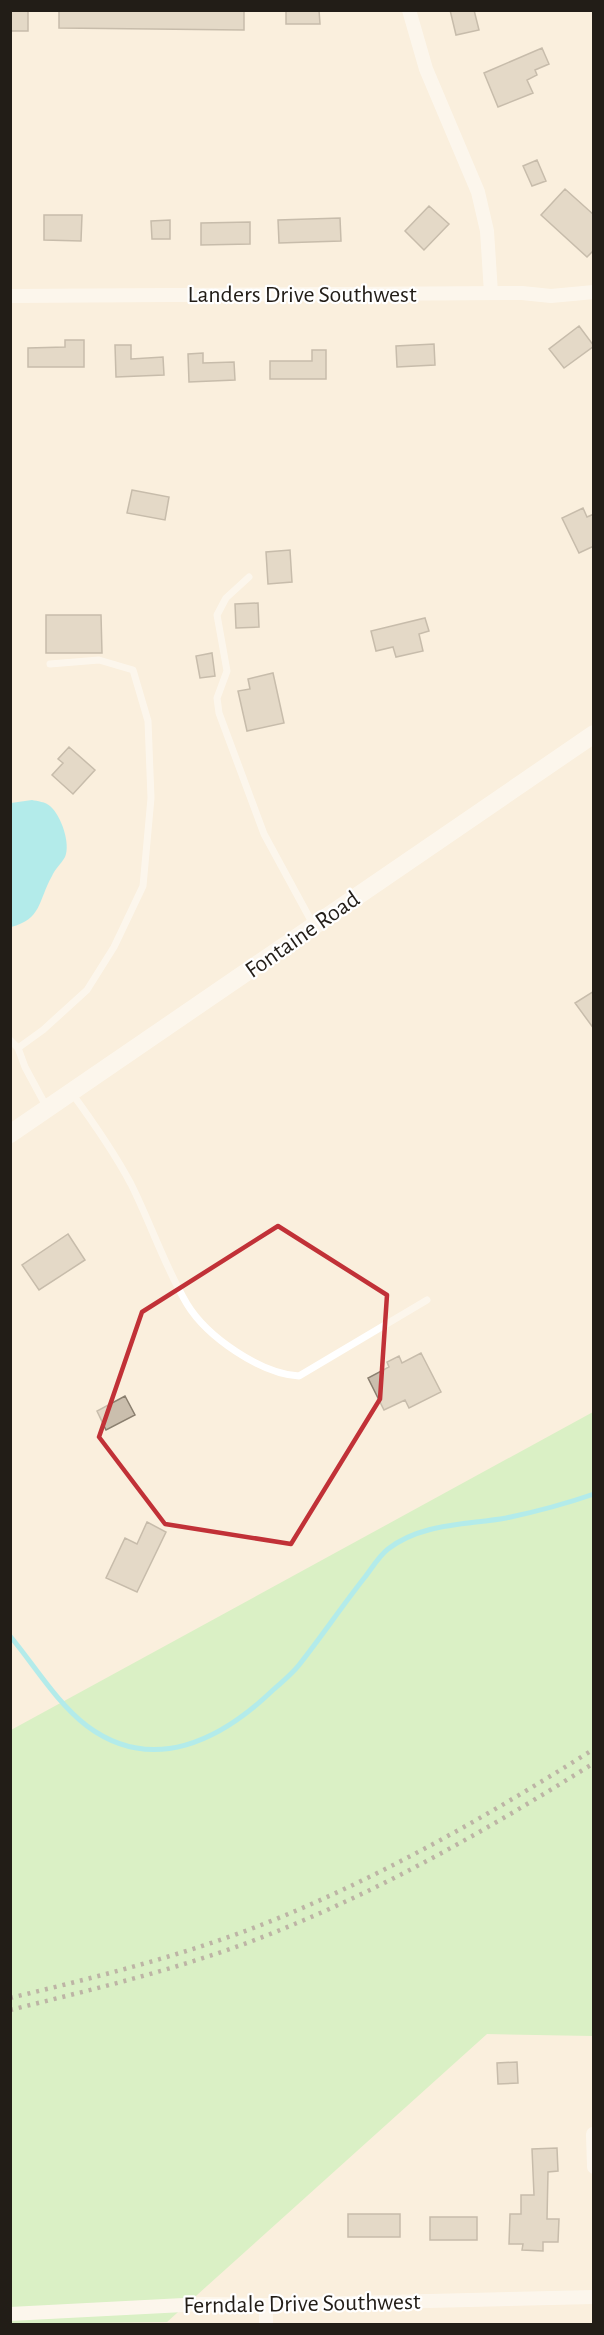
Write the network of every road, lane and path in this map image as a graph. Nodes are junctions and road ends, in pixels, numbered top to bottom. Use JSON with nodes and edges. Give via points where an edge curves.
{"nodes":[{"id":1,"x":409,"y":10,"type":"edge"},
{"id":2,"x":594,"y":292,"type":"edge"},
{"id":3,"x":491,"y":293,"type":"junction"},
{"id":4,"x":10,"y":296,"type":"edge"},
{"id":5,"x":249,"y":577,"type":"dead end"},
{"id":6,"x":50,"y":664,"type":"dead end"},
{"id":7,"x":594,"y":734,"type":"edge"},
{"id":8,"x":314,"y":926,"type":"junction"},
{"id":9,"x":10,"y":1040,"type":"edge"},
{"id":10,"x":18,"y":1048,"type":"junction"},
{"id":11,"x":71,"y":1092,"type":"junction"},
{"id":12,"x":48,"y":1109,"type":"junction"},
{"id":13,"x":10,"y":1134,"type":"edge"},
{"id":14,"x":427,"y":1300,"type":"dead end"},
{"id":15,"x":593,"y":2134,"type":"edge"},
{"id":16,"x":594,"y":2168,"type":"edge"},
{"id":17,"x":594,"y":2297,"type":"edge"},
{"id":18,"x":266,"y":2305,"type":"junction"},
{"id":19,"x":10,"y":2314,"type":"edge"},
{"id":20,"x":266,"y":2325,"type":"edge"}],
"edges":[{"from":1,"to":3,"type":"street","via":[[426,69],[478,192],[487,231]]},
{"from":2,"to":3,"type":"street","name":"Landers Drive Southwest","via":[[551,296]]},
{"from":3,"to":4,"type":"street","name":"Landers Drive Southwest"},
{"from":5,"to":8,"type":"lane","via":[[226,598],[217,615],[227,671],[217,698],[219,712],[264,834]]},
{"from":6,"to":10,"type":"lane","via":[[99,660],[133,670],[148,721],[151,798],[142,886],[114,947],[87,990]]},
{"from":7,"to":8,"type":"main road","name":"Fontaine Road"},
{"from":8,"to":11,"type":"main road","name":"Fontaine Road"},
{"from":9,"to":10,"type":"lane"},
{"from":10,"to":12,"type":"lane"},
{"from":11,"to":12,"type":"main road","name":"Fontaine Road"},
{"from":11,"to":14,"type":"lane","via":[[123,1170],[188,1306],[247,1359],[284,1376],[299,1377]]},
{"from":12,"to":13,"type":"main road","name":"Fontaine Road"},
{"from":15,"to":16,"type":"street"},
{"from":17,"to":18,"type":"street","name":"Ferndale Drive Southwest"},
{"from":18,"to":19,"type":"street","name":"Ferndale Drive Southwest","via":[[136,2306]]},
{"from":18,"to":20,"type":"street"}]}
